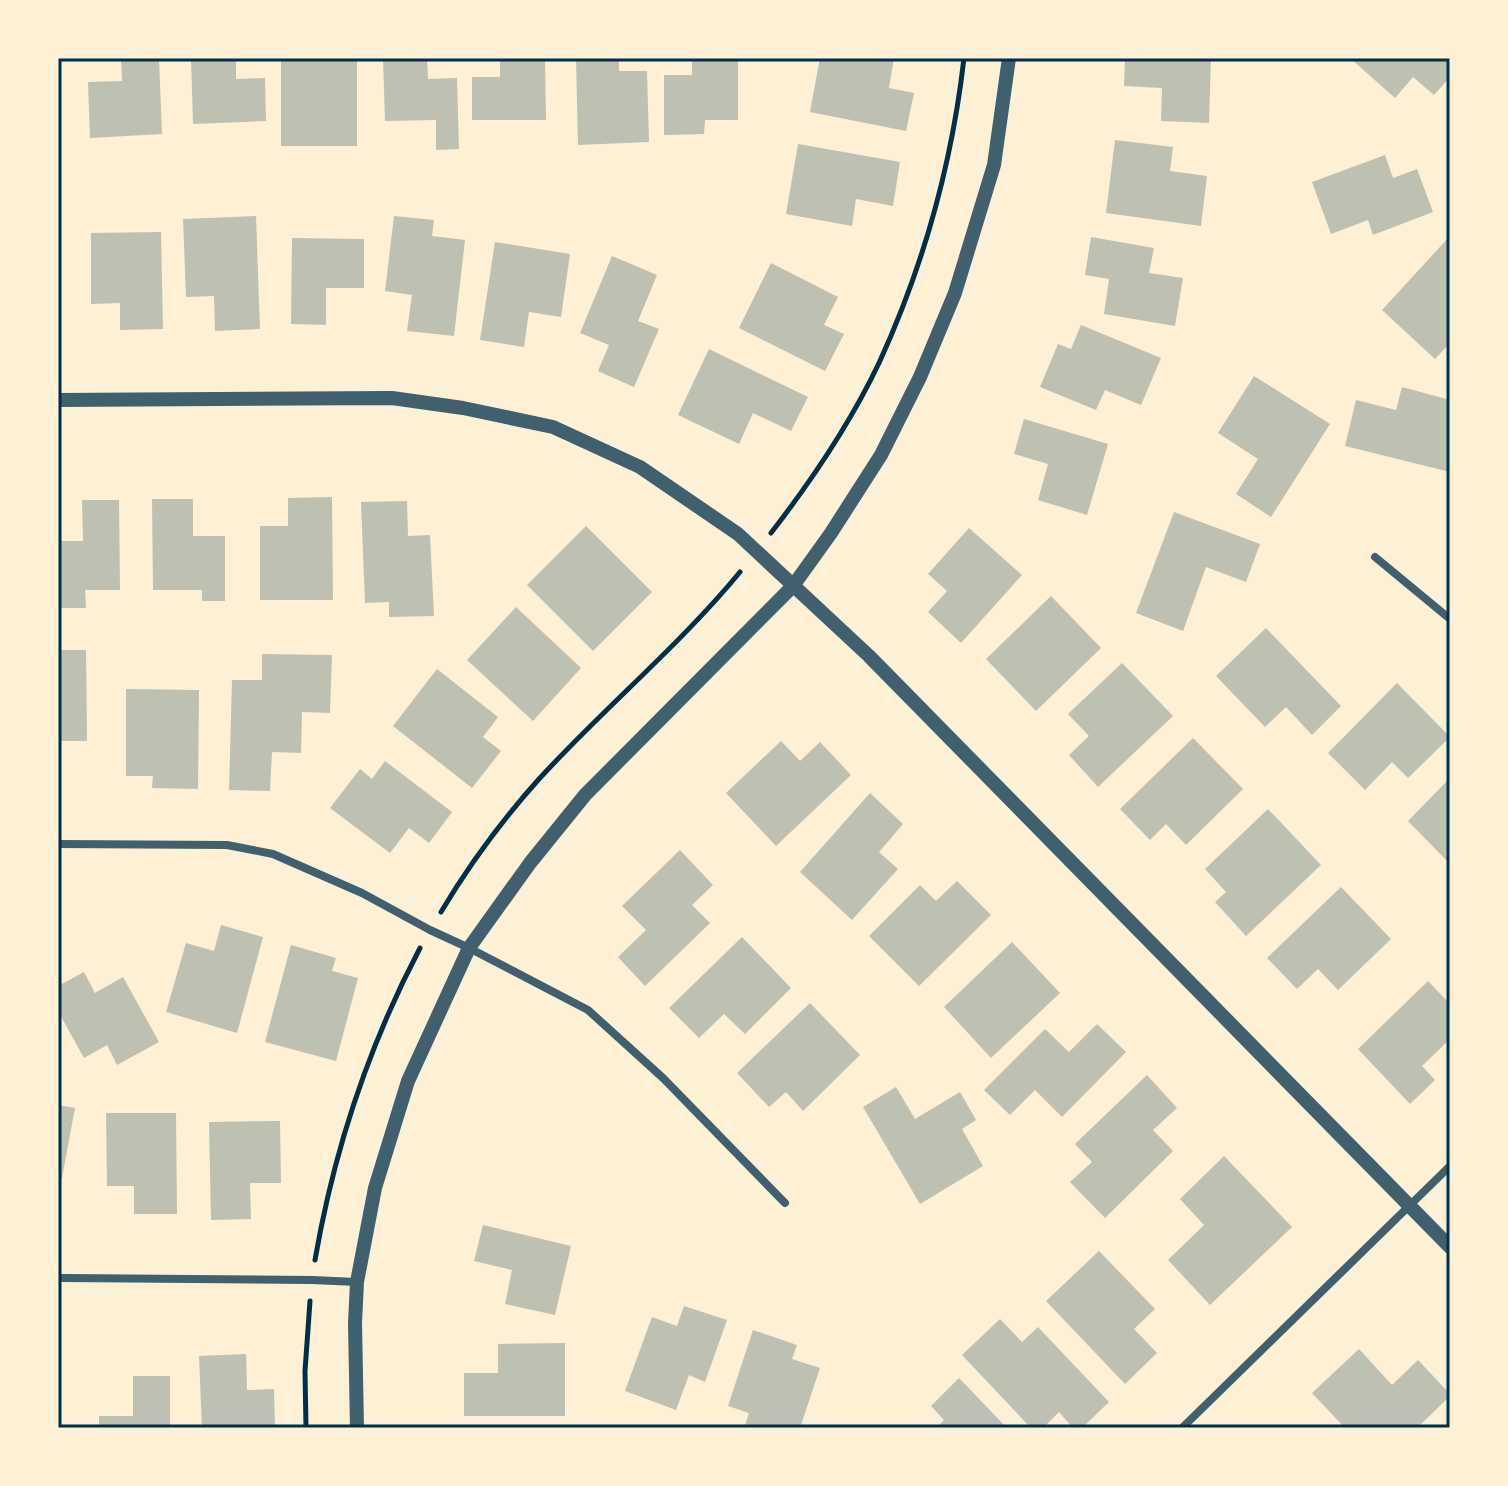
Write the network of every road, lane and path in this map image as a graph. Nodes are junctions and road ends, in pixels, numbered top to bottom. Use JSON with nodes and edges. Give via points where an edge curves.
{"nodes":[{"id":1,"x":1009,"y":58,"type":"edge"},
{"id":2,"x":58,"y":400,"type":"edge"},
{"id":3,"x":1375,"y":557,"type":"dead end"},
{"id":4,"x":793,"y":586,"type":"junction"},
{"id":5,"x":1450,"y":619,"type":"edge"},
{"id":6,"x":58,"y":844,"type":"edge"},
{"id":7,"x":469,"y":948,"type":"junction"},
{"id":8,"x":405,"y":977,"type":"dead end"},
{"id":9,"x":1450,"y":1166,"type":"edge"},
{"id":10,"x":785,"y":1203,"type":"dead end"},
{"id":11,"x":1409,"y":1206,"type":"junction"},
{"id":12,"x":1450,"y":1247,"type":"edge"},
{"id":13,"x":63,"y":1278,"type":"dead end"},
{"id":14,"x":312,"y":1280,"type":"junction"},
{"id":15,"x":357,"y":1282,"type":"junction"},
{"id":16,"x":306,"y":1428,"type":"edge"},
{"id":17,"x":357,"y":1428,"type":"edge"},
{"id":18,"x":1182,"y":1428,"type":"edge"}],
"edges":[{"from":1,"to":4,"type":"street","via":[[994,165],[955,293],[881,455]]},
{"from":2,"to":4,"type":"street","via":[[392,398],[553,427],[640,467],[738,534]]},
{"from":3,"to":5,"type":"street"},
{"from":4,"to":7,"type":"street","via":[[585,795]]},
{"from":4,"to":11,"type":"street","via":[[869,656]]},
{"from":6,"to":7,"type":"street","via":[[227,845],[273,854]]},
{"from":7,"to":10,"type":"street","via":[[588,1010]]},
{"from":7,"to":15,"type":"street","via":[[408,1081],[375,1188]]},
{"from":8,"to":14,"type":"path","via":[[352,1104],[326,1200]]},
{"from":9,"to":11,"type":"street"},
{"from":11,"to":12,"type":"street"},
{"from":11,"to":18,"type":"street"},
{"from":13,"to":14,"type":"street"},
{"from":14,"to":15,"type":"street"},
{"from":14,"to":16,"type":"path"},
{"from":15,"to":17,"type":"street"}]}
